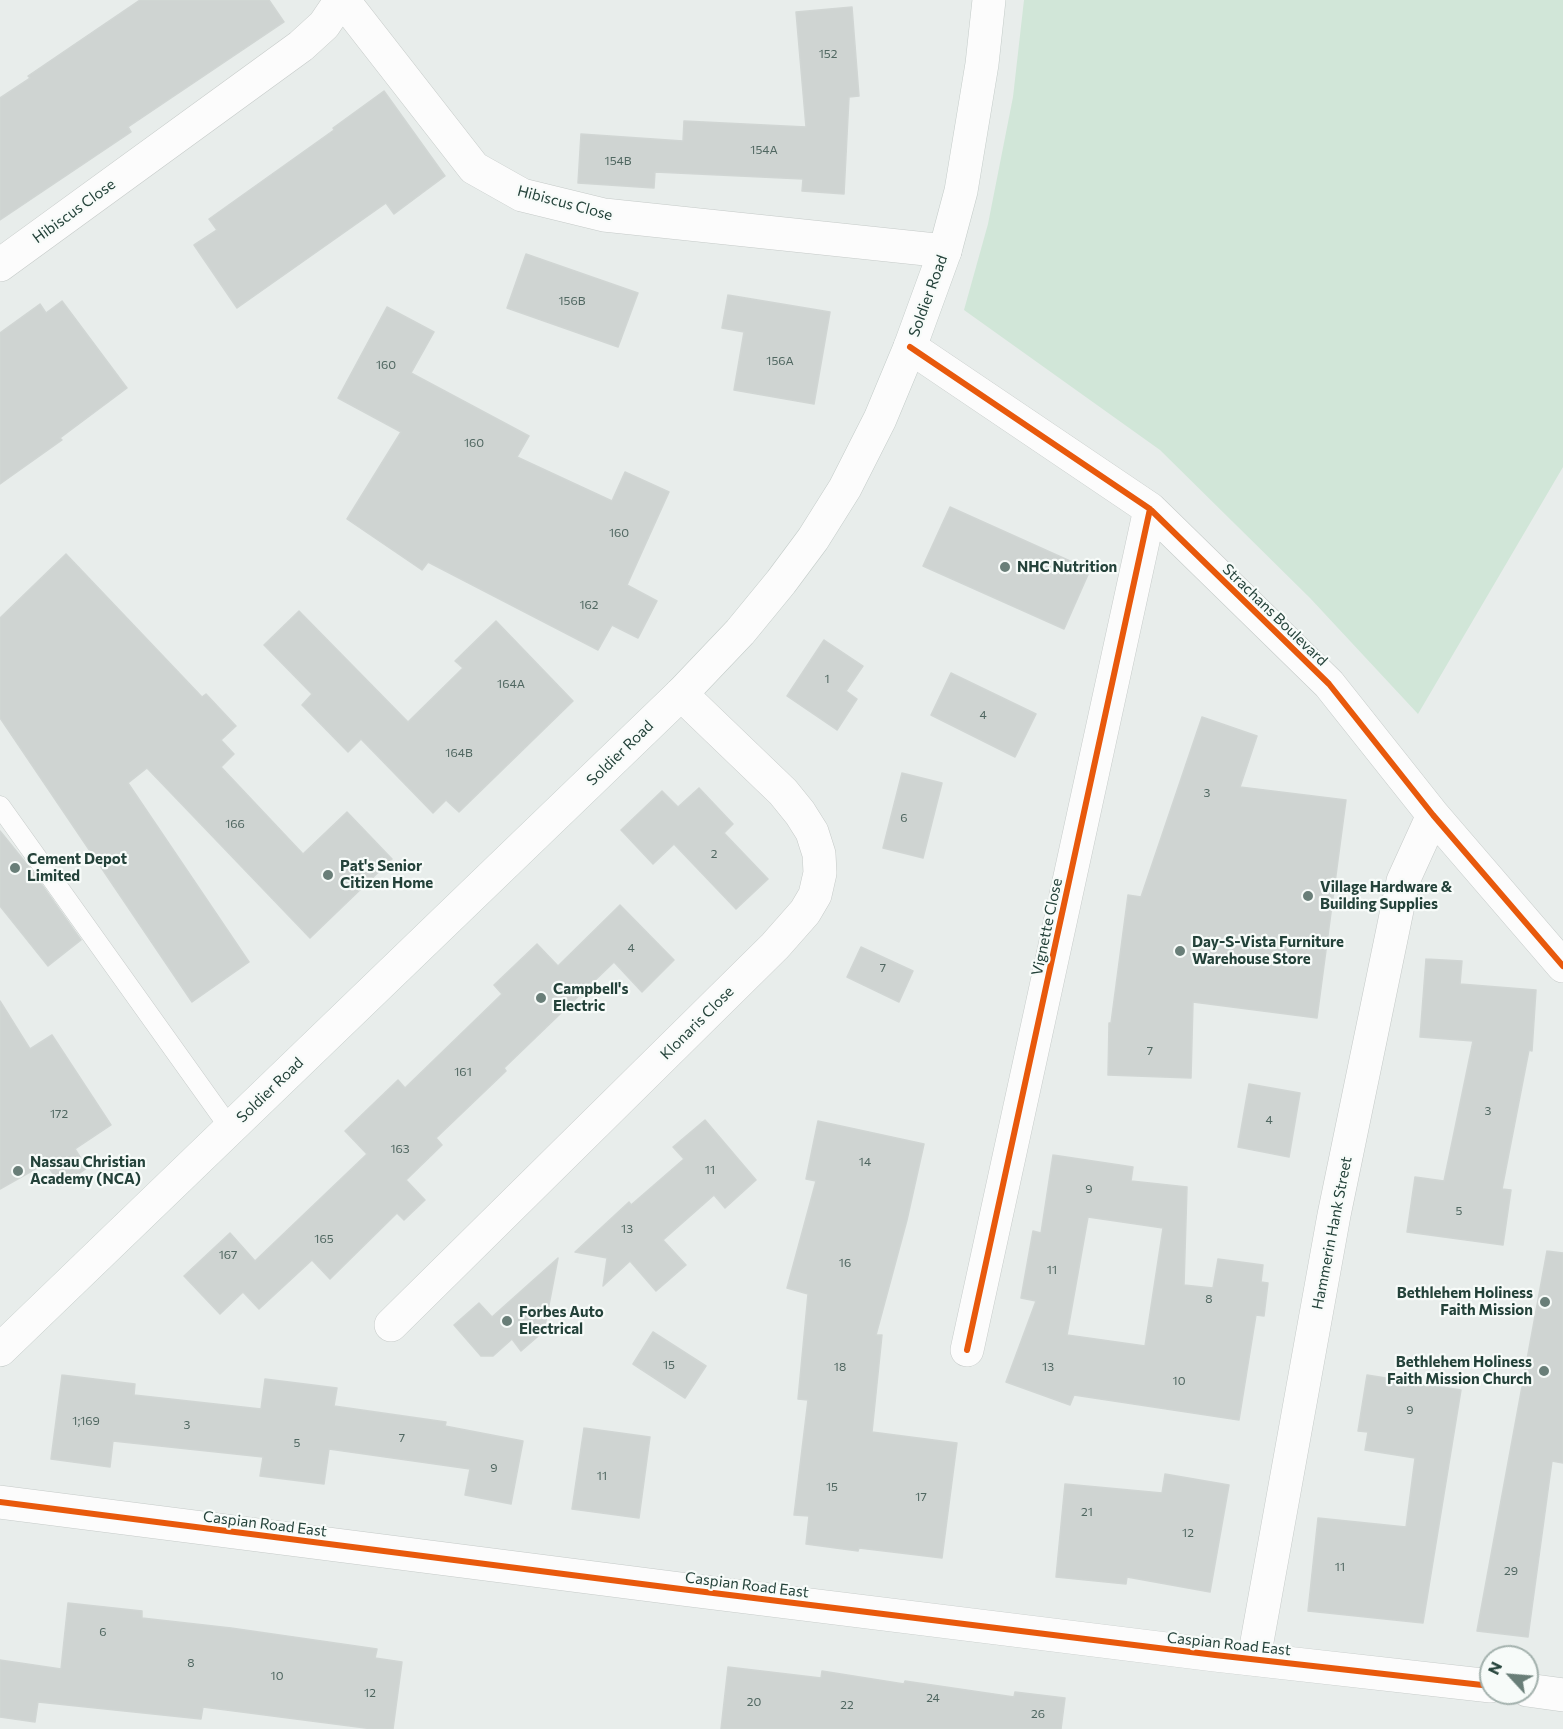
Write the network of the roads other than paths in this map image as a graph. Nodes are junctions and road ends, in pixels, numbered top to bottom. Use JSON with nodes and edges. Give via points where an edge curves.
{"nodes":[{"id":1,"x":342,"y":0,"type":"edge"},
{"id":2,"x":989,"y":0,"type":"edge"},
{"id":3,"x":945,"y":251,"type":"junction"},
{"id":4,"x":0,"y":265,"type":"edge"},
{"id":5,"x":910,"y":347,"type":"junction"},
{"id":6,"x":1150,"y":509,"type":"junction"},
{"id":7,"x":681,"y":694,"type":"junction"},
{"id":8,"x":0,"y":807,"type":"edge"},
{"id":9,"x":1433,"y":815,"type":"junction"},
{"id":10,"x":1563,"y":966,"type":"edge"},
{"id":11,"x":230,"y":1128,"type":"junction"},
{"id":12,"x":391,"y":1325,"type":"dead end"},
{"id":13,"x":0,"y":1350,"type":"edge"},
{"id":14,"x":967,"y":1350,"type":"dead end"},
{"id":15,"x":0,"y":1502,"type":"edge"},
{"id":16,"x":1254,"y":1658,"type":"junction"},
{"id":17,"x":1479,"y":1685,"type":"edge"},
{"id":18,"x":1539,"y":1692,"type":"edge"},
{"id":19,"x":1563,"y":1695,"type":"edge"}],
"edges":[{"from":1,"to":3,"type":"street","name":"Hibiscus Close","via":[[474,168],[522,195],[604,215]]},
{"from":1,"to":4,"type":"street","name":"Hibiscus Close","via":[[324,25],[301,46]]},
{"from":2,"to":3,"type":"street","name":"Soldier Road","via":[[961,190]]},
{"from":3,"to":5,"type":"street","name":"Soldier Road"},
{"from":5,"to":6,"type":"street","name":"Strachans Boulevard"},
{"from":5,"to":7,"type":"street","name":"Soldier Road","via":[[880,419],[845,488],[813,539],[740,632]]},
{"from":6,"to":9,"type":"street","name":"Strachans Boulevard","via":[[1329,684]]},
{"from":6,"to":14,"type":"street","name":"Vignette Close"},
{"from":7,"to":11,"type":"street","name":"Soldier Road"},
{"from":7,"to":12,"type":"street","name":"Klonaris Close","via":[[800,813],[819,854],[815,895],[806,912],[775,946]]},
{"from":8,"to":11,"type":"lane"},
{"from":9,"to":10,"type":"street","name":"Strachans Boulevard"},
{"from":9,"to":16,"type":"street","name":"Hammerin Hank Street","via":[[1402,881],[1334,1215]]},
{"from":11,"to":13,"type":"street","name":"Soldier Road"},
{"from":15,"to":16,"type":"street","name":"Caspian Road East"},
{"from":16,"to":17,"type":"street","name":"Caspian Road East"},
{"from":18,"to":19,"type":"street"}]}
